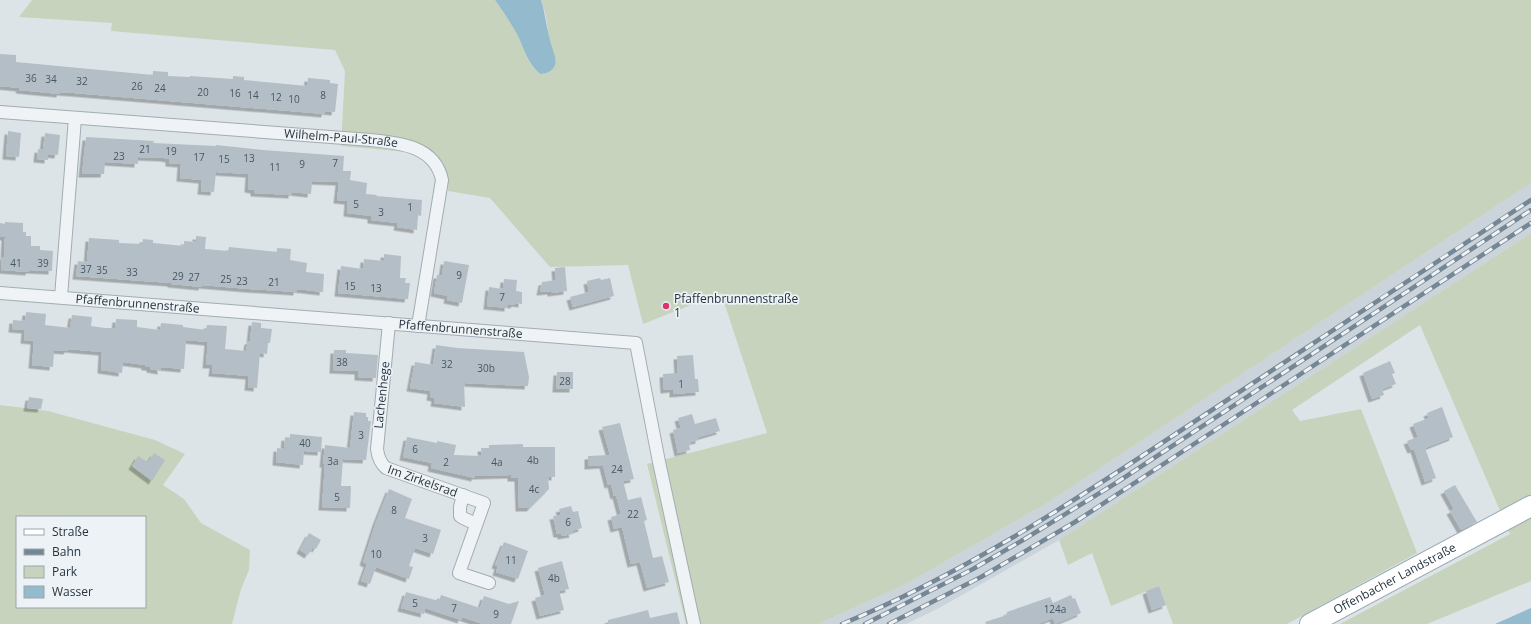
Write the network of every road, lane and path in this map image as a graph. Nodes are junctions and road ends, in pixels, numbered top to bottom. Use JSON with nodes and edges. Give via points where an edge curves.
{"nodes":[{"id":1,"x":0,"y":112,"type":"edge"},
{"id":2,"x":75,"y":118,"type":"junction"},
{"id":3,"x":0,"y":293,"type":"edge"},
{"id":4,"x":61,"y":297,"type":"junction"},
{"id":5,"x":389,"y":323,"type":"junction"},
{"id":6,"x":418,"y":326,"type":"junction"},
{"id":7,"x":383,"y":465,"type":"joint"},
{"id":8,"x":464,"y":495,"type":"junction"},
{"id":9,"x":1531,"y":506,"type":"edge"},
{"id":10,"x":476,"y":524,"type":"junction"},
{"id":11,"x":489,"y":583,"type":"dead end"},
{"id":12,"x":694,"y":624,"type":"edge"},
{"id":13,"x":1310,"y":624,"type":"edge"}],
"edges":[{"from":1,"to":2,"type":"street","name":"Wilhelm-Paul-Straße"},
{"from":2,"to":4,"type":"street"},
{"from":2,"to":6,"type":"street","name":"Wilhelm-Paul-Straße","via":[[397,142],[418,149],[434,164],[442,180]]},
{"from":3,"to":4,"type":"street","name":"Pfaffenbrunnenstraße"},
{"from":4,"to":5,"type":"street","name":"Pfaffenbrunnenstraße"},
{"from":5,"to":6,"type":"street","name":"Pfaffenbrunnenstraße"},
{"from":5,"to":7,"type":"street","name":"Lachenhege","via":[[377,449]]},
{"from":6,"to":12,"type":"street","name":"Pfaffenbrunnenstraße","via":[[636,343]]},
{"from":7,"to":8,"type":"street","name":"Im Zirkelsrad"},
{"from":8,"to":10,"type":"street","name":"Im Zirkelsrad","via":[[460,516]]},
{"from":8,"to":10,"type":"street","name":"Im Zirkelsrad","via":[[484,503]]},
{"from":9,"to":13,"type":"main road","name":"Offenbacher Landstraße"},
{"from":10,"to":11,"type":"street","name":"Im Zirkelsrad","via":[[459,572]]}]}
